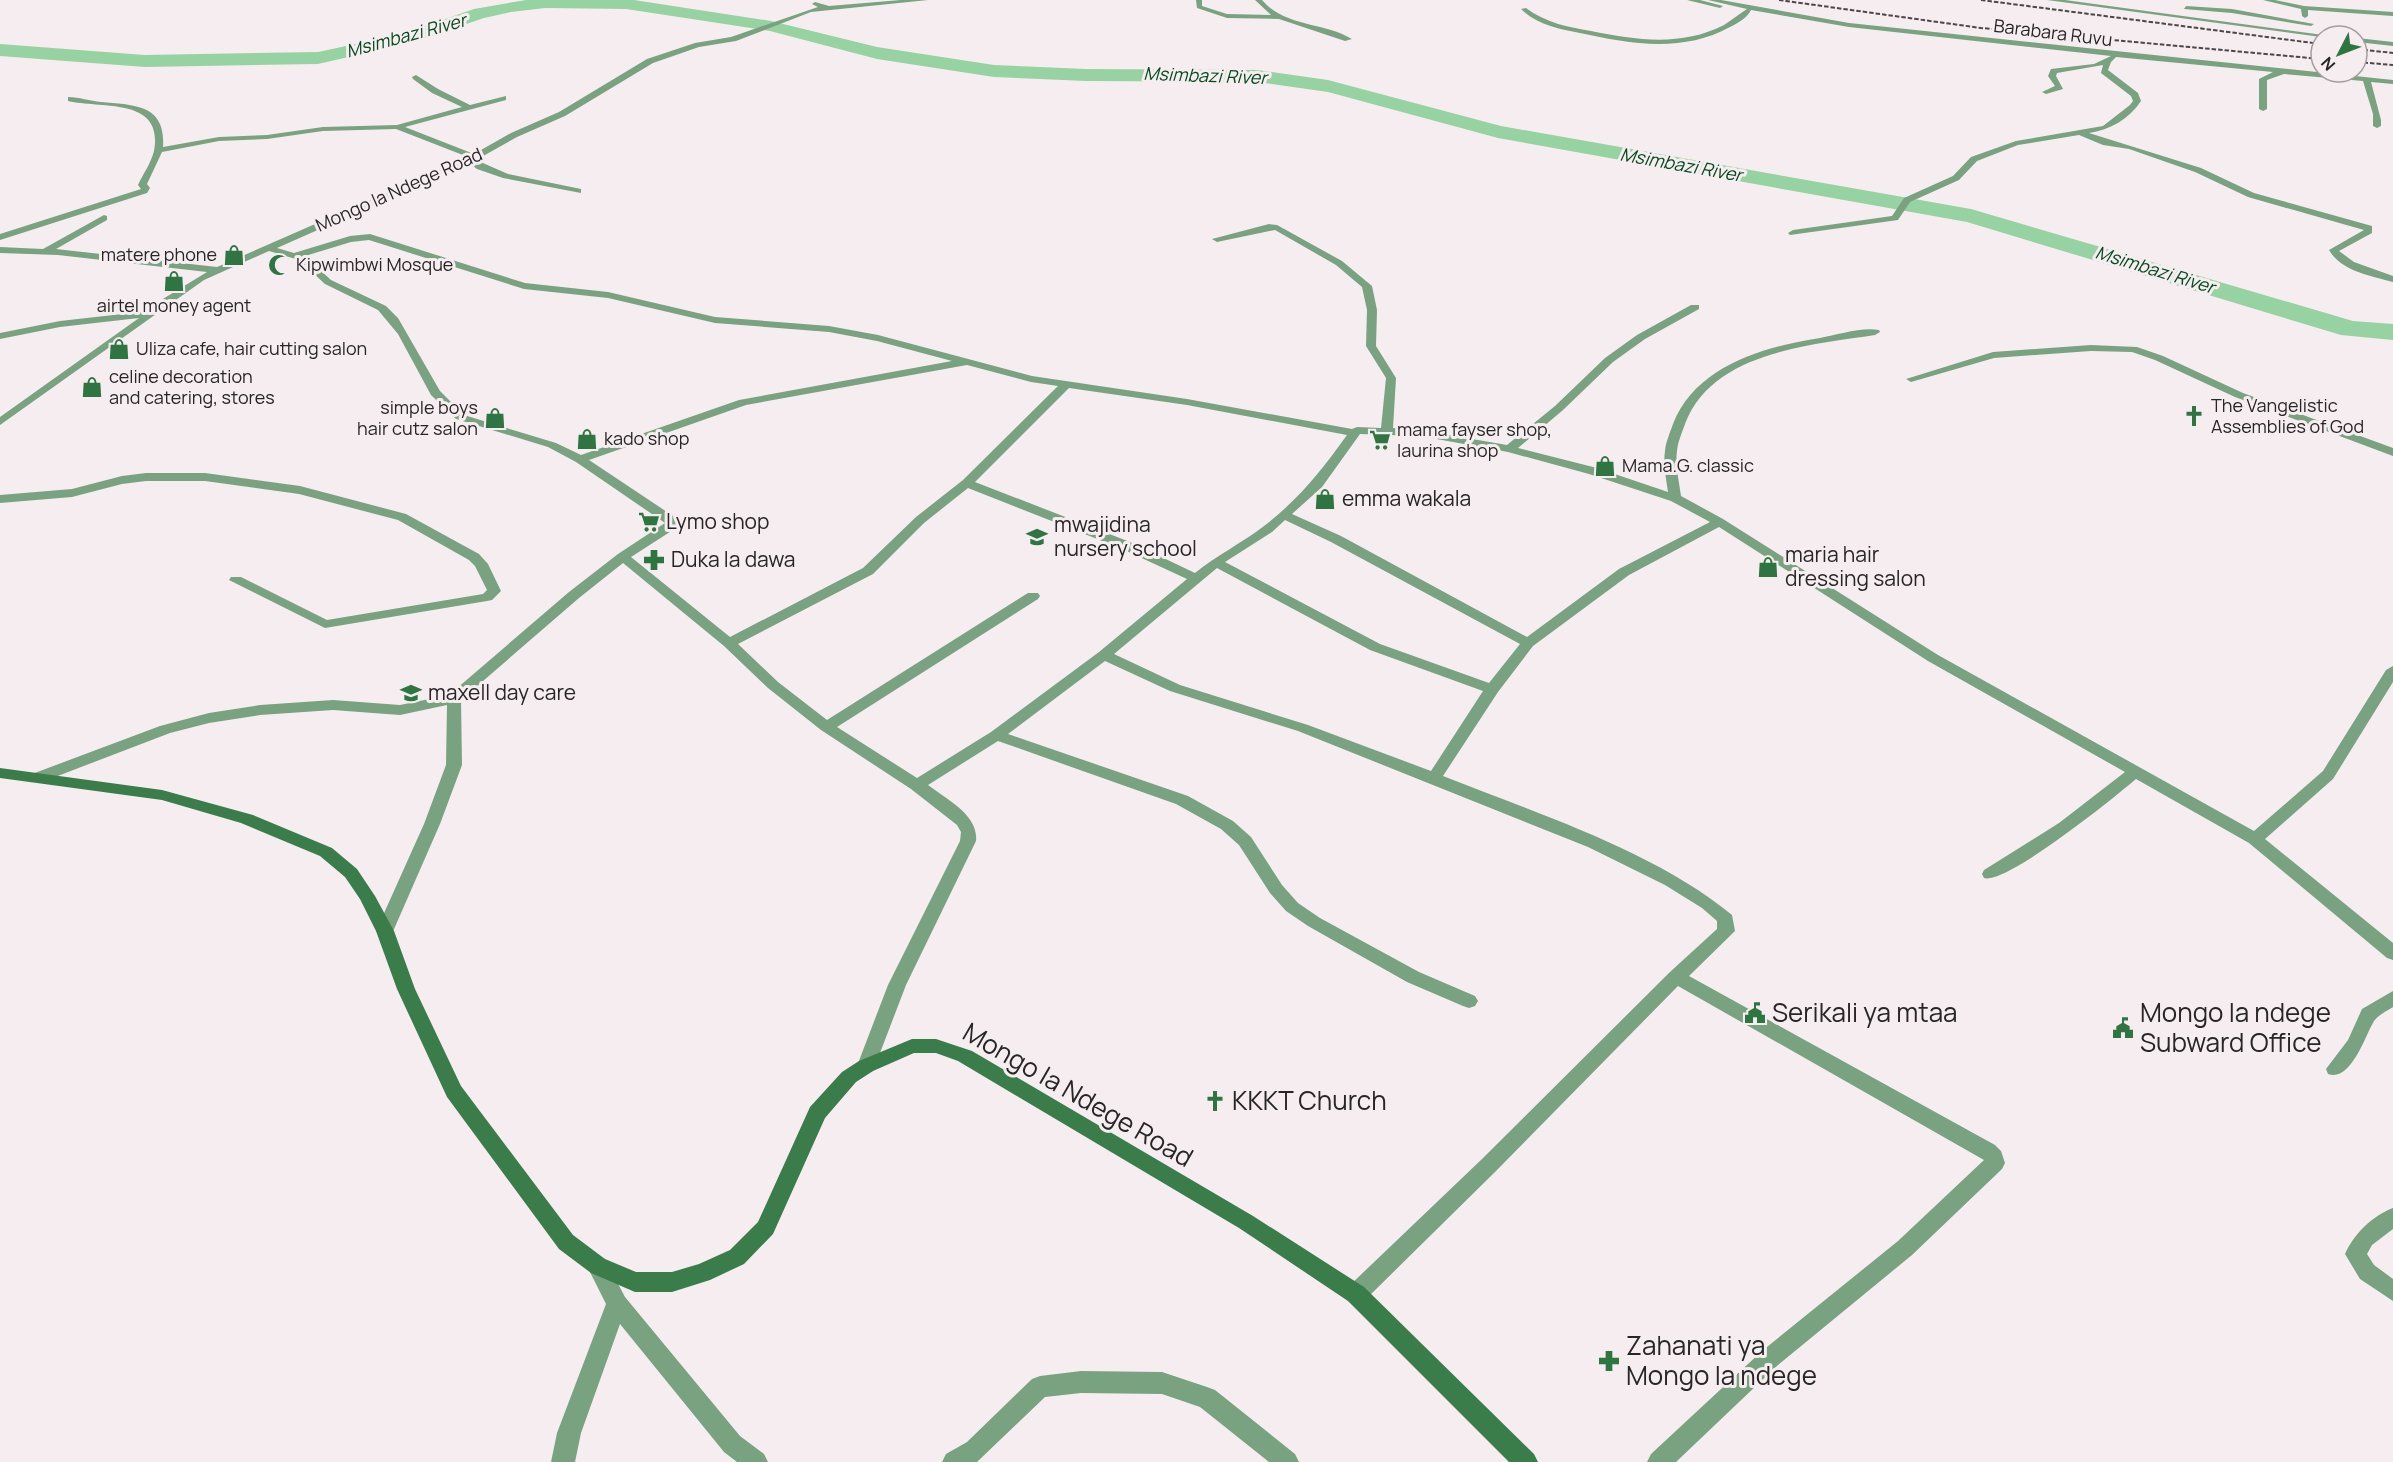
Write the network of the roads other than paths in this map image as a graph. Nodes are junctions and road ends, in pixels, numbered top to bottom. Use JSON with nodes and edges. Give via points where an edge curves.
{"nodes":[{"id":1,"x":809,"y":0,"type":"edge"},
{"id":2,"x":925,"y":0,"type":"edge"},
{"id":3,"x":1199,"y":0,"type":"edge"},
{"id":4,"x":1258,"y":0,"type":"edge"},
{"id":5,"x":1690,"y":0,"type":"edge"},
{"id":6,"x":1711,"y":0,"type":"edge"},
{"id":7,"x":2050,"y":0,"type":"edge"},
{"id":8,"x":2266,"y":0,"type":"edge"},
{"id":9,"x":2063,"y":1,"type":"edge"},
{"id":10,"x":823,"y":8,"type":"junction"},
{"id":11,"x":2186,"y":8,"type":"dead end"},
{"id":12,"x":2304,"y":8,"type":"junction"},
{"id":13,"x":1524,"y":9,"type":"dead end"},
{"id":14,"x":1748,"y":10,"type":"junction"},
{"id":15,"x":1773,"y":13,"type":"junction"},
{"id":16,"x":2393,"y":14,"type":"edge"},
{"id":17,"x":1281,"y":17,"type":"junction"},
{"id":18,"x":2312,"y":24,"type":"joint"},
{"id":19,"x":2309,"y":25,"type":"edge"},
{"id":20,"x":2287,"y":31,"type":"junction"},
{"id":21,"x":2309,"y":34,"type":"edge"},
{"id":22,"x":1348,"y":39,"type":"dead end"},
{"id":23,"x":2369,"y":41,"type":"edge"},
{"id":24,"x":2393,"y":44,"type":"edge"},
{"id":25,"x":2118,"y":56,"type":"junction"},
{"id":26,"x":2107,"y":61,"type":"junction"},
{"id":27,"x":2284,"y":71,"type":"junction"},
{"id":28,"x":2309,"y":73,"type":"edge"},
{"id":29,"x":416,"y":77,"type":"dead end"},
{"id":30,"x":2369,"y":79,"type":"edge"},
{"id":31,"x":2393,"y":82,"type":"edge"},
{"id":32,"x":2367,"y":84,"type":"edge"},
{"id":33,"x":2046,"y":92,"type":"dead end"},
{"id":34,"x":503,"y":98,"type":"dead end"},
{"id":35,"x":71,"y":99,"type":"dead end"},
{"id":36,"x":469,"y":107,"type":"junction"},
{"id":37,"x":2263,"y":110,"type":"dead end"},
{"id":38,"x":2377,"y":126,"type":"dead end"},
{"id":39,"x":397,"y":127,"type":"junction"},
{"id":40,"x":2082,"y":133,"type":"junction"},
{"id":41,"x":158,"y":150,"type":"junction"},
{"id":42,"x":473,"y":158,"type":"junction"},
{"id":43,"x":578,"y":192,"type":"dead end"},
{"id":44,"x":104,"y":218,"type":"dead end"},
{"id":45,"x":1794,"y":233,"type":"dead end"},
{"id":46,"x":0,"y":237,"type":"edge"},
{"id":47,"x":1217,"y":239,"type":"dead end"},
{"id":48,"x":268,"y":248,"type":"junction"},
{"id":49,"x":0,"y":250,"type":"edge"},
{"id":50,"x":46,"y":251,"type":"junction"},
{"id":51,"x":297,"y":255,"type":"junction"},
{"id":52,"x":218,"y":270,"type":"junction"},
{"id":53,"x":2393,"y":279,"type":"edge"},
{"id":54,"x":1695,"y":307,"type":"dead end"},
{"id":55,"x":152,"y":314,"type":"junction"},
{"id":56,"x":1875,"y":332,"type":"dead end"},
{"id":57,"x":2,"y":333,"type":"edge"},
{"id":58,"x":970,"y":361,"type":"junction"},
{"id":59,"x":1911,"y":379,"type":"dead end"},
{"id":60,"x":1065,"y":385,"type":"junction"},
{"id":61,"x":0,"y":422,"type":"edge"},
{"id":62,"x":1387,"y":431,"type":"junction"},
{"id":63,"x":1354,"y":433,"type":"junction"},
{"id":64,"x":1509,"y":449,"type":"junction"},
{"id":65,"x":2393,"y":452,"type":"edge"},
{"id":66,"x":580,"y":459,"type":"junction"},
{"id":67,"x":967,"y":483,"type":"junction"},
{"id":68,"x":1675,"y":498,"type":"junction"},
{"id":69,"x":0,"y":499,"type":"edge"},
{"id":70,"x":1284,"y":515,"type":"junction"},
{"id":71,"x":1719,"y":522,"type":"junction"},
{"id":72,"x":623,"y":557,"type":"junction"},
{"id":73,"x":1216,"y":561,"type":"junction"},
{"id":74,"x":1196,"y":578,"type":"junction"},
{"id":75,"x":236,"y":580,"type":"dead end"},
{"id":76,"x":1033,"y":596,"type":"dead end"},
{"id":77,"x":729,"y":643,"type":"junction"},
{"id":78,"x":1528,"y":643,"type":"junction"},
{"id":79,"x":1104,"y":655,"type":"junction"},
{"id":80,"x":2393,"y":670,"type":"edge"},
{"id":81,"x":1492,"y":689,"type":"junction"},
{"id":82,"x":454,"y":699,"type":"junction"},
{"id":83,"x":826,"y":727,"type":"junction"},
{"id":84,"x":996,"y":735,"type":"junction"},
{"id":85,"x":0,"y":773,"type":"edge"},
{"id":86,"x":2134,"y":773,"type":"junction"},
{"id":87,"x":36,"y":778,"type":"junction"},
{"id":88,"x":1434,"y":778,"type":"junction"},
{"id":89,"x":917,"y":785,"type":"junction"},
{"id":90,"x":2255,"y":839,"type":"junction"},
{"id":91,"x":1990,"y":874,"type":"dead end"},
{"id":92,"x":385,"y":931,"type":"junction"},
{"id":93,"x":2386,"y":939,"type":"edge"},
{"id":94,"x":2393,"y":953,"type":"edge"},
{"id":95,"x":1676,"y":977,"type":"junction"},
{"id":96,"x":2393,"y":998,"type":"edge"},
{"id":97,"x":1469,"y":1001,"type":"dead end"},
{"id":98,"x":866,"y":1066,"type":"junction"},
{"id":99,"x":2336,"y":1070,"type":"dead end"},
{"id":100,"x":2393,"y":1217,"type":"edge"},
{"id":101,"x":598,"y":1266,"type":"junction"},
{"id":102,"x":2393,"y":1292,"type":"edge"},
{"id":103,"x":1356,"y":1294,"type":"junction"},
{"id":104,"x":617,"y":1304,"type":"junction"},
{"id":105,"x":563,"y":1462,"type":"edge"},
{"id":106,"x":756,"y":1462,"type":"edge"},
{"id":107,"x":954,"y":1462,"type":"edge"},
{"id":108,"x":1287,"y":1462,"type":"edge"},
{"id":109,"x":1526,"y":1462,"type":"edge"},
{"id":110,"x":1659,"y":1462,"type":"edge"}],
"edges":[{"from":1,"to":10,"type":"street"},
{"from":2,"to":10,"type":"street","name":"Mongo la Ndege Road"},
{"from":3,"to":17,"type":"street","via":[[1199,7],[1209,12]]},
{"from":4,"to":17,"type":"street","via":[[1264,9]]},
{"from":5,"to":14,"type":"street"},
{"from":6,"to":15,"type":"street","name":"Barabara Ruvu"},
{"from":7,"to":9,"type":"street"},
{"from":8,"to":12,"type":"street"},
{"from":9,"to":20,"type":"street"},
{"from":10,"to":42,"type":"street","name":"Mongo la Ndege Road","via":[[733,39],[698,45],[650,61],[562,114]]},
{"from":11,"to":18,"type":"street"},
{"from":12,"to":16,"type":"street"},
{"from":12,"to":18,"type":"street","via":[[2303,14]]},
{"from":13,"to":14,"type":"street","via":[[1553,25],[1646,42],[1713,32],[1738,21]]},
{"from":14,"to":15,"type":"street"},
{"from":15,"to":25,"type":"street","name":"Barabara Ruvu"},
{"from":17,"to":22,"type":"street"},
{"from":19,"to":20,"type":"street"},
{"from":20,"to":21,"type":"street"},
{"from":23,"to":24,"type":"street"},
{"from":25,"to":26,"type":"street"},
{"from":25,"to":27,"type":"street","name":"Barabara Ruvu"},
{"from":26,"to":33,"type":"street","via":[[2054,71],[2052,76],[2060,87]]},
{"from":26,"to":40,"type":"street","via":[[2104,71],[2135,94],[2137,101],[2105,128]]},
{"from":27,"to":28,"type":"street","name":"Barabara Ruvu"},
{"from":27,"to":37,"type":"street","via":[[2263,79]]},
{"from":29,"to":36,"type":"street"},
{"from":30,"to":31,"type":"street","name":"Barabara Ruvu"},
{"from":32,"to":38,"type":"street","via":[[2378,116]]},
{"from":34,"to":36,"type":"street"},
{"from":35,"to":41,"type":"street","via":[[145,110],[159,123]]},
{"from":36,"to":39,"type":"street"},
{"from":39,"to":41,"type":"street","via":[[219,139]]},
{"from":39,"to":42,"type":"street"},
{"from":40,"to":45,"type":"street","via":[[2016,142],[1974,159],[1956,178],[1907,200],[1895,218]]},
{"from":40,"to":53,"type":"street","via":[[2198,170],[2251,195],[2368,228],[2369,231],[2334,250],[2335,255],[2358,268]]},
{"from":41,"to":46,"type":"street","via":[[142,185],[144,191]]},
{"from":42,"to":43,"type":"street","via":[[477,166],[495,174]]},
{"from":42,"to":48,"type":"street","name":"Mongo la Ndege Road"},
{"from":44,"to":50,"type":"street"},
{"from":47,"to":62,"type":"street","via":[[1277,228],[1339,263],[1366,286],[1372,310],[1371,346],[1391,378]]},
{"from":48,"to":51,"type":"street"},
{"from":48,"to":52,"type":"street","name":"Mongo la Ndege Road"},
{"from":49,"to":50,"type":"street"},
{"from":50,"to":52,"type":"street"},
{"from":51,"to":58,"type":"street","via":[[370,237],[524,286],[608,295],[715,320],[830,329]]},
{"from":51,"to":66,"type":"street","via":[[328,282],[390,314],[437,397],[453,413],[552,445]]},
{"from":52,"to":55,"type":"street","name":"Mongo la Ndege Road","via":[[192,283]]},
{"from":54,"to":64,"type":"street","via":[[1608,360]]},
{"from":55,"to":57,"type":"street"},
{"from":55,"to":61,"type":"street","name":"Mongo la Ndege Road"},
{"from":56,"to":68,"type":"street","via":[[1767,352],[1719,374],[1700,389],[1689,399],[1671,445]]},
{"from":58,"to":60,"type":"street"},
{"from":58,"to":66,"type":"street","via":[[743,402]]},
{"from":59,"to":65,"type":"street","via":[[1993,355],[2133,349]]},
{"from":60,"to":63,"type":"street","via":[[1187,402]]},
{"from":60,"to":67,"type":"street"},
{"from":62,"to":63,"type":"street","via":[[1362,429]]},
{"from":62,"to":64,"type":"street"},
{"from":63,"to":70,"type":"street","via":[[1318,484]]},
{"from":64,"to":68,"type":"street"},
{"from":66,"to":72,"type":"street","via":[[671,523]]},
{"from":67,"to":74,"type":"street","via":[[1125,545]]},
{"from":67,"to":77,"type":"street","via":[[920,520],[868,571]]},
{"from":68,"to":71,"type":"street"},
{"from":69,"to":75,"type":"street","via":[[72,493],[146,477],[205,477],[300,490],[402,517],[474,557],[494,591],[487,597],[326,624]]},
{"from":70,"to":73,"type":"street","via":[[1269,529]]},
{"from":70,"to":78,"type":"street"},
{"from":71,"to":78,"type":"street","via":[[1624,572]]},
{"from":71,"to":86,"type":"street","via":[[1933,658]]},
{"from":72,"to":77,"type":"street"},
{"from":72,"to":82,"type":"street"},
{"from":73,"to":74,"type":"street"},
{"from":73,"to":81,"type":"street","via":[[1376,647]]},
{"from":74,"to":79,"type":"street"},
{"from":76,"to":83,"type":"street"},
{"from":77,"to":83,"type":"street","via":[[772,685]]},
{"from":78,"to":81,"type":"street"},
{"from":79,"to":84,"type":"street"},
{"from":79,"to":88,"type":"street","via":[[1175,688],[1303,728]]},
{"from":80,"to":90,"type":"street","via":[[2328,775]]},
{"from":81,"to":88,"type":"street"},
{"from":82,"to":87,"type":"street","via":[[400,710],[333,705],[209,718],[165,729]]},
{"from":82,"to":92,"type":"street","via":[[454,765]]},
{"from":83,"to":89,"type":"street"},
{"from":84,"to":89,"type":"street"},
{"from":84,"to":97,"type":"street","via":[[1182,800],[1227,825],[1245,842],[1293,907],[1413,977]]},
{"from":85,"to":87,"type":"street","name":"Mongo la Ndege Road"},
{"from":86,"to":90,"type":"street"},
{"from":86,"to":91,"type":"street","via":[[2038,847]]},
{"from":87,"to":92,"type":"street","name":"Mongo la Ndege Road","via":[[162,795],[247,819],[326,852],[351,873],[368,896]]},
{"from":88,"to":95,"type":"street","via":[[1594,843],[1671,881],[1726,919],[1726,931]]},
{"from":89,"to":98,"type":"street","via":[[963,821],[969,832],[968,841],[897,985]]},
{"from":90,"to":93,"type":"street"},
{"from":92,"to":101,"type":"street","name":"Mongo la Ndege Road","via":[[406,988],[454,1091],[566,1242]]},
{"from":93,"to":94,"type":"street"},
{"from":95,"to":103,"type":"street"},
{"from":95,"to":110,"type":"street","via":[[1772,1034],[1988,1151],[1995,1163],[1905,1248],[1770,1358]]},
{"from":96,"to":99,"type":"street","via":[[2368,1014],[2355,1044]]},
{"from":98,"to":101,"type":"street","name":"Mongo la Ndege Road","via":[[849,1077],[817,1113],[766,1227],[737,1257],[672,1282],[635,1282]]},
{"from":98,"to":103,"type":"street","name":"Mongo la Ndege Road","via":[[912,1046],[936,1046],[965,1056],[1246,1222]]},
{"from":100,"to":102,"type":"street","via":[[2366,1238],[2355,1254],[2367,1272]]},
{"from":101,"to":104,"type":"street"},
{"from":103,"to":109,"type":"street","name":"Mongo la Ndege Road"},
{"from":104,"to":105,"type":"street","via":[[569,1433]]},
{"from":104,"to":106,"type":"street","via":[[732,1444]]},
{"from":107,"to":108,"type":"street","via":[[975,1450],[1040,1387],[1081,1382],[1162,1383],[1207,1398]]}]}
